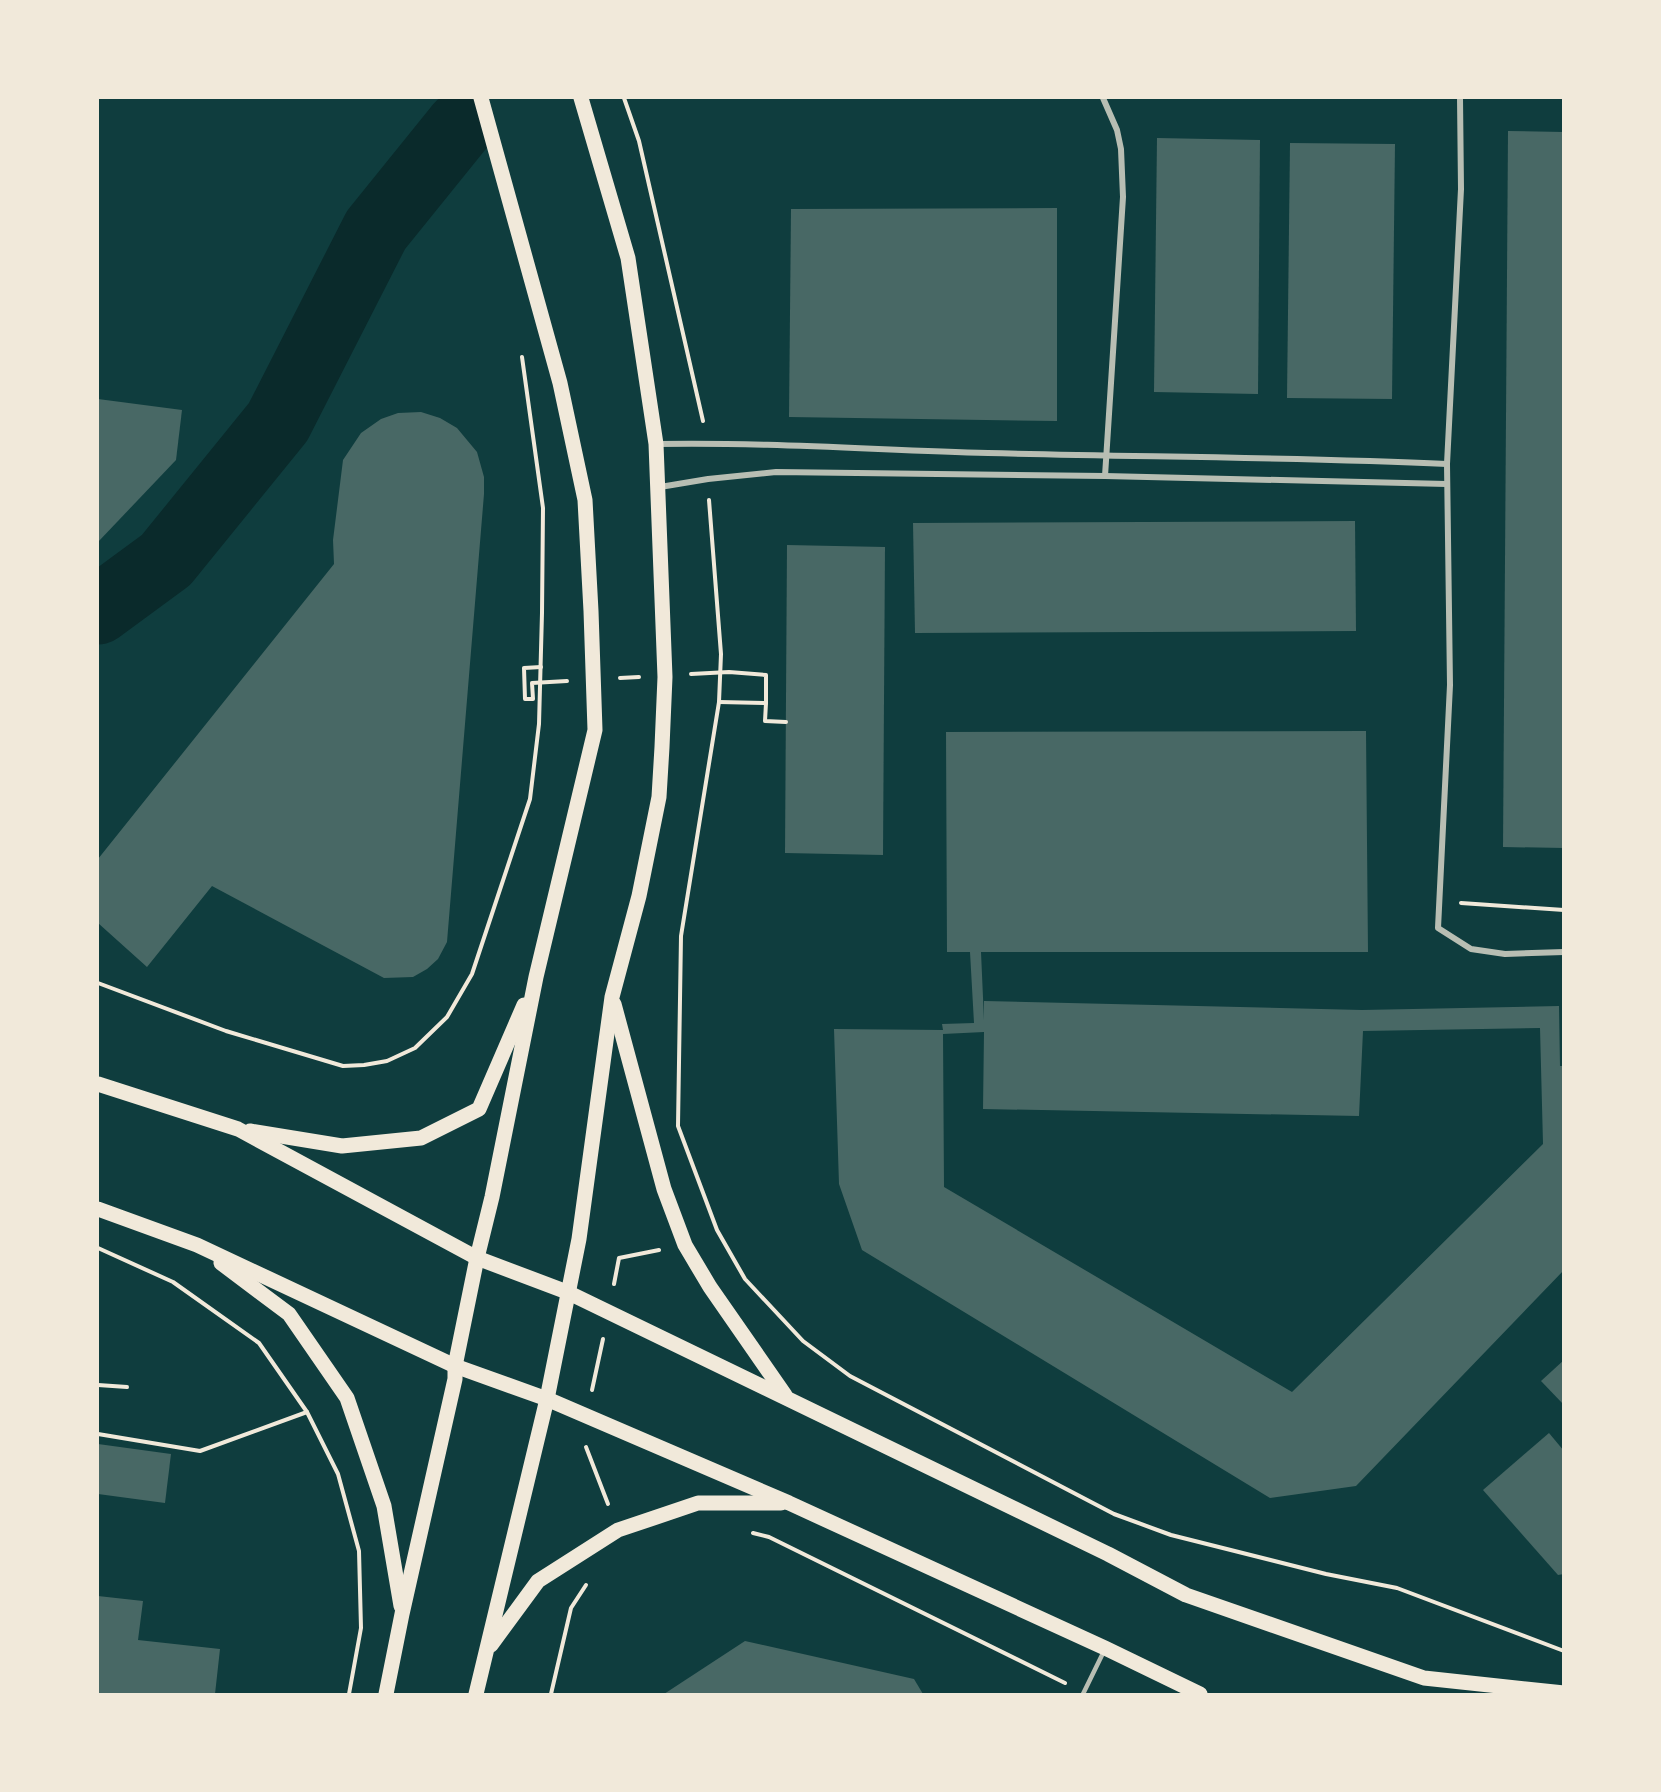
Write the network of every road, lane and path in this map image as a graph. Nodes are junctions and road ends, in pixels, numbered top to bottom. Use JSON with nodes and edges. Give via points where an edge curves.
{"nodes":[{"id":1,"x":481,"y":98,"type":"edge"},
{"id":2,"x":581,"y":98,"type":"edge"},
{"id":3,"x":624,"y":98,"type":"edge"},
{"id":4,"x":1103,"y":98,"type":"edge"},
{"id":5,"x":1460,"y":98,"type":"edge"},
{"id":6,"x":521,"y":351,"type":"dead end"},
{"id":7,"x":703,"y":422,"type":"dead end"},
{"id":8,"x":656,"y":444,"type":"junction"},
{"id":9,"x":1107,"y":454,"type":"junction"},
{"id":10,"x":1447,"y":464,"type":"junction"},
{"id":11,"x":1105,"y":476,"type":"junction"},
{"id":12,"x":708,"y":479,"type":"junction"},
{"id":13,"x":1447,"y":484,"type":"junction"},
{"id":14,"x":658,"y":487,"type":"junction"},
{"id":15,"x":541,"y":667,"type":"junction"},
{"id":16,"x":682,"y":674,"type":"dead end"},
{"id":17,"x":648,"y":676,"type":"dead end"},
{"id":18,"x":613,"y":678,"type":"dead end"},
{"id":19,"x":578,"y":681,"type":"dead end"},
{"id":20,"x":719,"y":702,"type":"junction"},
{"id":21,"x":766,"y":703,"type":"junction"},
{"id":22,"x":786,"y":722,"type":"dead end"},
{"id":23,"x":1440,"y":901,"type":"junction"},
{"id":24,"x":1563,"y":910,"type":"edge"},
{"id":25,"x":1563,"y":952,"type":"edge"},
{"id":26,"x":536,"y":977,"type":"junction"},
{"id":27,"x":98,"y":983,"type":"edge"},
{"id":28,"x":612,"y":997,"type":"junction"},
{"id":29,"x":98,"y":1084,"type":"edge"},
{"id":30,"x":238,"y":1129,"type":"junction"},
{"id":31,"x":98,"y":1209,"type":"edge"},
{"id":32,"x":717,"y":1230,"type":"junction"},
{"id":33,"x":197,"y":1245,"type":"junction"},
{"id":34,"x":686,"y":1245,"type":"junction"},
{"id":35,"x":98,"y":1248,"type":"edge"},
{"id":36,"x":477,"y":1258,"type":"junction"},
{"id":37,"x":567,"y":1292,"type":"junction"},
{"id":38,"x":608,"y":1312,"type":"junction"},
{"id":39,"x":455,"y":1366,"type":"junction"},
{"id":40,"x":98,"y":1385,"type":"edge"},
{"id":41,"x":127,"y":1387,"type":"dead end"},
{"id":42,"x":787,"y":1397,"type":"junction"},
{"id":43,"x":547,"y":1399,"type":"junction"},
{"id":44,"x":307,"y":1412,"type":"junction"},
{"id":45,"x":586,"y":1416,"type":"junction"},
{"id":46,"x":98,"y":1434,"type":"edge"},
{"id":47,"x":789,"y":1503,"type":"junction"},
{"id":48,"x":618,"y":1530,"type":"junction"},
{"id":49,"x":748,"y":1531,"type":"dead end"},
{"id":50,"x":589,"y":1581,"type":"dead end"},
{"id":51,"x":402,"y":1614,"type":"junction"},
{"id":52,"x":1105,"y":1648,"type":"junction"},
{"id":53,"x":1563,"y":1651,"type":"edge"},
{"id":54,"x":485,"y":1652,"type":"junction"},
{"id":55,"x":1083,"y":1693,"type":"edge"},
{"id":56,"x":1563,"y":1693,"type":"edge"},
{"id":57,"x":349,"y":1695,"type":"edge"},
{"id":58,"x":386,"y":1695,"type":"edge"},
{"id":59,"x":476,"y":1695,"type":"edge"},
{"id":60,"x":551,"y":1695,"type":"edge"},
{"id":61,"x":1200,"y":1695,"type":"edge"}],
"edges":[{"from":1,"to":26,"type":"main road","via":[[560,383],[585,500],[595,730]]},
{"from":2,"to":8,"type":"main road","via":[[628,258]]},
{"from":3,"to":7,"type":"path","via":[[645,164]]},
{"from":4,"to":9,"type":"street","via":[[1117,130],[1124,197]]},
{"from":5,"to":10,"type":"street","via":[[1461,189]]},
{"from":6,"to":15,"type":"path","via":[[543,508]]},
{"from":8,"to":9,"type":"street"},
{"from":8,"to":14,"type":"main road"},
{"from":9,"to":10,"type":"street"},
{"from":9,"to":11,"type":"street"},
{"from":10,"to":13,"type":"street"},
{"from":11,"to":12,"type":"street","via":[[776,472]]},
{"from":11,"to":13,"type":"street"},
{"from":12,"to":14,"type":"street"},
{"from":12,"to":20,"type":"path","via":[[721,654]]},
{"from":13,"to":23,"type":"street","via":[[1450,685]]},
{"from":14,"to":28,"type":"main road","via":[[665,677],[659,797],[639,896]]},
{"from":15,"to":19,"type":"path","via":[[524,668],[525,699],[533,699],[532,683]]},
{"from":15,"to":27,"type":"path","via":[[530,799],[493,915],[472,974],[447,1017],[415,1048],[387,1061],[343,1066],[226,1031]]},
{"from":16,"to":21,"type":"path","via":[[766,675]]},
{"from":17,"to":18,"type":"path"},
{"from":20,"to":21,"type":"path"},
{"from":20,"to":32,"type":"path","via":[[681,936],[678,1126]]},
{"from":21,"to":22,"type":"path","via":[[765,721]]},
{"from":23,"to":24,"type":"path"},
{"from":23,"to":25,"type":"street","via":[[1438,928],[1471,949],[1505,954]]},
{"from":26,"to":30,"type":"main road","via":[[478,1108],[421,1138],[342,1146]]},
{"from":26,"to":36,"type":"main road"},
{"from":28,"to":34,"type":"main road","via":[[664,1189]]},
{"from":28,"to":37,"type":"main road","via":[[579,1239]]},
{"from":29,"to":30,"type":"main road"},
{"from":30,"to":36,"type":"main road"},
{"from":31,"to":33,"type":"main road"},
{"from":32,"to":34,"type":"path"},
{"from":32,"to":53,"type":"path","via":[[745,1279],[803,1341],[850,1376],[1114,1514],[1171,1534],[1397,1588]]},
{"from":33,"to":39,"type":"main road"},
{"from":33,"to":51,"type":"main road","via":[[289,1314],[346,1398],[384,1506]]},
{"from":34,"to":38,"type":"path","via":[[619,1258]]},
{"from":34,"to":42,"type":"main road","via":[[710,1287]]},
{"from":35,"to":44,"type":"path","via":[[173,1282],[259,1343]]},
{"from":36,"to":37,"type":"main road"},
{"from":36,"to":39,"type":"main road"},
{"from":37,"to":38,"type":"main road"},
{"from":37,"to":43,"type":"main road"},
{"from":38,"to":42,"type":"main road"},
{"from":38,"to":45,"type":"path"},
{"from":39,"to":43,"type":"main road"},
{"from":39,"to":51,"type":"main road"},
{"from":40,"to":41,"type":"path"},
{"from":42,"to":56,"type":"main road","via":[[1186,1595],[1424,1678]]},
{"from":43,"to":45,"type":"main road"},
{"from":43,"to":54,"type":"main road"},
{"from":44,"to":46,"type":"path","via":[[200,1451]]},
{"from":44,"to":57,"type":"path","via":[[338,1474],[359,1551],[361,1629]]},
{"from":45,"to":47,"type":"main road"},
{"from":45,"to":48,"type":"path","via":[[582,1436]]},
{"from":47,"to":48,"type":"main road","via":[[698,1503]]},
{"from":47,"to":52,"type":"main road"},
{"from":48,"to":54,"type":"main road","via":[[538,1581]]},
{"from":49,"to":55,"type":"path","via":[[779,1542]]},
{"from":50,"to":60,"type":"path","via":[[571,1608]]},
{"from":51,"to":58,"type":"main road"},
{"from":52,"to":55,"type":"lane"},
{"from":52,"to":61,"type":"main road"},
{"from":54,"to":59,"type":"main road"}]}
